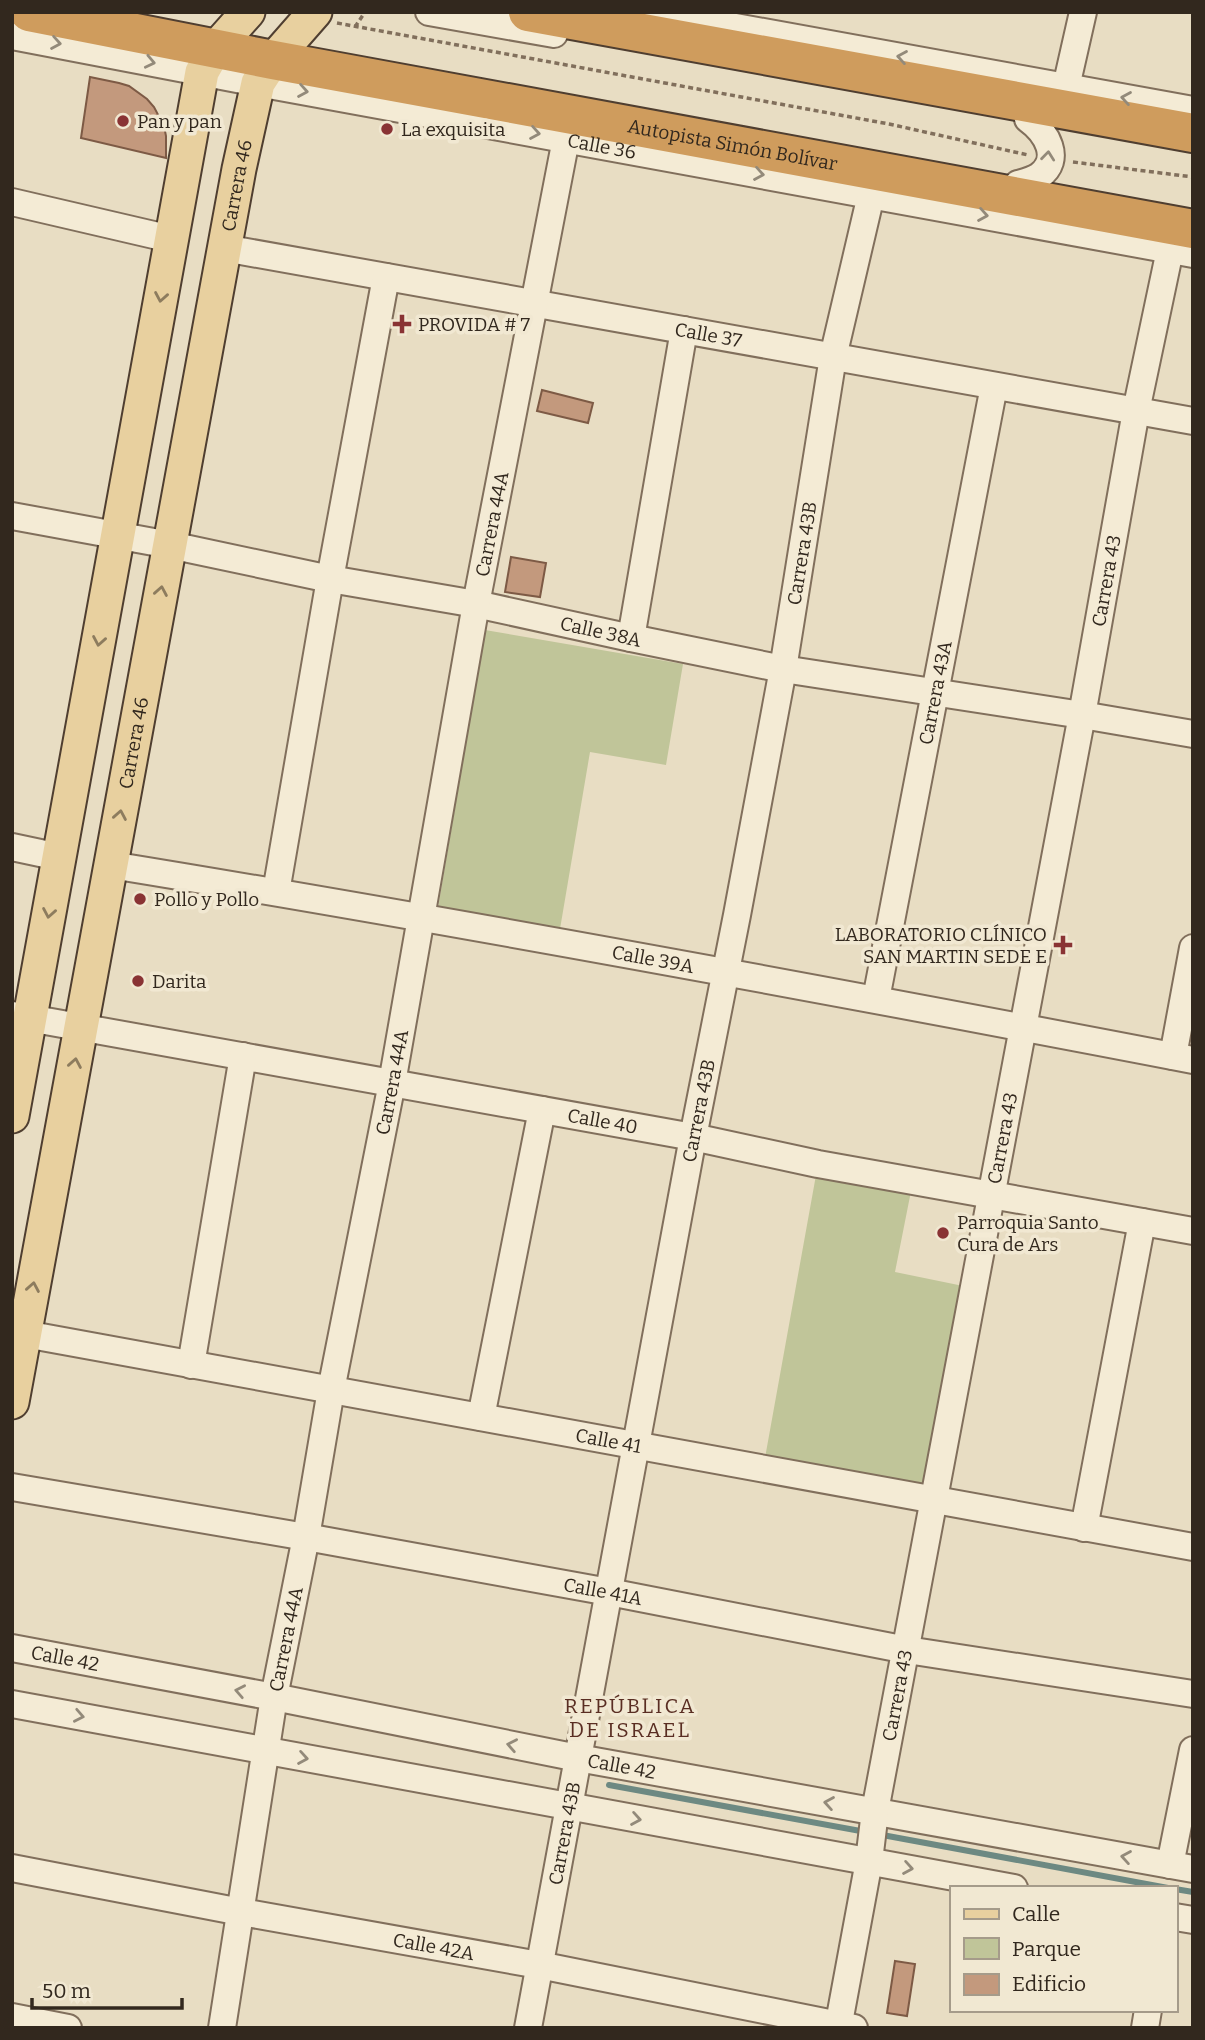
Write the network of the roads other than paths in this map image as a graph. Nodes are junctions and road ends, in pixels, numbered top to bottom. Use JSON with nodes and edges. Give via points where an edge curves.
{"nodes":[{"id":1,"x":29,"y":12,"type":"edge"},
{"id":2,"x":115,"y":12,"type":"edge"},
{"id":3,"x":429,"y":12,"type":"edge"},
{"id":4,"x":528,"y":12,"type":"edge"},
{"id":5,"x":653,"y":12,"type":"edge"},
{"id":6,"x":1083,"y":12,"type":"edge"},
{"id":7,"x":312,"y":15,"type":"edge"},
{"id":8,"x":12,"y":36,"type":"edge"},
{"id":9,"x":241,"y":45,"type":"edge"},
{"id":10,"x":1066,"y":87,"type":"junction"},
{"id":11,"x":1193,"y":110,"type":"edge"},
{"id":12,"x":1028,"y":119,"type":"junction"},
{"id":13,"x":1193,"y":133,"type":"edge"},
{"id":14,"x":566,"y":139,"type":"junction"},
{"id":15,"x":1193,"y":149,"type":"edge"},
{"id":16,"x":1018,"y":184,"type":"junction"},
{"id":17,"x":871,"y":195,"type":"junction"},
{"id":18,"x":13,"y":208,"type":"edge"},
{"id":19,"x":1193,"y":217,"type":"edge"},
{"id":20,"x":171,"y":239,"type":"junction"},
{"id":21,"x":1185,"y":244,"type":"edge"},
{"id":22,"x":224,"y":248,"type":"junction"},
{"id":23,"x":386,"y":277,"type":"junction"},
{"id":24,"x":534,"y":304,"type":"junction"},
{"id":25,"x":684,"y":330,"type":"junction"},
{"id":26,"x":833,"y":357,"type":"junction"},
{"id":27,"x":994,"y":386,"type":"junction"},
{"id":28,"x":1136,"y":411,"type":"junction"},
{"id":29,"x":1193,"y":421,"type":"edge"},
{"id":30,"x":12,"y":516,"type":"edge"},
{"id":31,"x":117,"y":536,"type":"junction"},
{"id":32,"x":170,"y":545,"type":"junction"},
{"id":33,"x":330,"y":579,"type":"junction"},
{"id":34,"x":476,"y":604,"type":"junction"},
{"id":35,"x":631,"y":638,"type":"junction"},
{"id":36,"x":783,"y":669,"type":"junction"},
{"id":37,"x":933,"y":693,"type":"junction"},
{"id":38,"x":1082,"y":715,"type":"junction"},
{"id":39,"x":1193,"y":734,"type":"edge"},
{"id":40,"x":12,"y":847,"type":"edge"},
{"id":41,"x":59,"y":857,"type":"junction"},
{"id":42,"x":111,"y":865,"type":"junction"},
{"id":43,"x":276,"y":892,"type":"junction"},
{"id":44,"x":420,"y":916,"type":"junction"},
{"id":45,"x":1193,"y":948,"type":"edge"},
{"id":46,"x":726,"y":972,"type":"junction"},
{"id":47,"x":876,"y":999,"type":"junction"},
{"id":48,"x":21,"y":1016,"type":"edge"},
{"id":49,"x":81,"y":1027,"type":"junction"},
{"id":50,"x":1023,"y":1028,"type":"junction"},
{"id":51,"x":243,"y":1056,"type":"junction"},
{"id":52,"x":1183,"y":1058,"type":"edge"},
{"id":53,"x":392,"y":1083,"type":"junction"},
{"id":54,"x":542,"y":1110,"type":"junction"},
{"id":55,"x":12,"y":1116,"type":"edge"},
{"id":56,"x":693,"y":1137,"type":"junction"},
{"id":57,"x":990,"y":1195,"type":"junction"},
{"id":58,"x":1142,"y":1222,"type":"junction"},
{"id":59,"x":1193,"y":1231,"type":"edge"},
{"id":60,"x":25,"y":1334,"type":"junction"},
{"id":61,"x":191,"y":1365,"type":"junction"},
{"id":62,"x":331,"y":1390,"type":"junction"},
{"id":63,"x":12,"y":1402,"type":"edge"},
{"id":64,"x":481,"y":1417,"type":"junction"},
{"id":65,"x":636,"y":1446,"type":"junction"},
{"id":66,"x":12,"y":1487,"type":"edge"},
{"id":67,"x":933,"y":1500,"type":"junction"},
{"id":68,"x":1084,"y":1528,"type":"junction"},
{"id":69,"x":306,"y":1537,"type":"junction"},
{"id":70,"x":1193,"y":1547,"type":"edge"},
{"id":71,"x":609,"y":1592,"type":"junction"},
{"id":72,"x":12,"y":1648,"type":"edge"},
{"id":73,"x":907,"y":1650,"type":"junction"},
{"id":74,"x":1193,"y":1694,"type":"edge"},
{"id":75,"x":274,"y":1697,"type":"junction"},
{"id":76,"x":12,"y":1704,"type":"edge"},
{"id":77,"x":1193,"y":1750,"type":"edge"},
{"id":78,"x":265,"y":1751,"type":"junction"},
{"id":79,"x":578,"y":1758,"type":"junction"},
{"id":80,"x":569,"y":1807,"type":"junction"},
{"id":81,"x":874,"y":1816,"type":"junction"},
{"id":82,"x":869,"y":1856,"type":"junction"},
{"id":83,"x":1182,"y":1867,"type":"edge"},
{"id":84,"x":12,"y":1868,"type":"edge"},
{"id":85,"x":1005,"y":1886,"type":"edge"},
{"id":86,"x":241,"y":1912,"type":"junction"},
{"id":87,"x":539,"y":1965,"type":"junction"},
{"id":88,"x":12,"y":2017,"type":"edge"},
{"id":89,"x":844,"y":2027,"type":"edge"},
{"id":90,"x":68,"y":2028,"type":"edge"},
{"id":91,"x":222,"y":2028,"type":"edge"},
{"id":92,"x":528,"y":2028,"type":"edge"}],
"edges":[{"from":1,"to":9,"type":"highway","name":"Autopista Simón Bolívar"},
{"from":2,"to":9,"type":"street","via":[[173,23]]},
{"from":3,"to":12,"type":"street"},
{"from":4,"to":13,"type":"highway"},
{"from":10,"to":5,"type":"street","one_way":true},
{"from":6,"to":10,"type":"street"},
{"from":7,"to":9,"type":"main road","name":"Carrera 46"},
{"from":8,"to":9,"type":"street","name":"Calle 36","one_way":true},
{"from":9,"to":14,"type":"street","name":"Calle 36","one_way":true},
{"from":9,"to":16,"type":"street"},
{"from":9,"to":20,"type":"main road"},
{"from":9,"to":21,"type":"highway","name":"Autopista Simón Bolívar"},
{"from":9,"to":22,"type":"main road","name":"Carrera 46","via":[[239,169]]},
{"from":11,"to":10,"type":"street","one_way":true},
{"from":12,"to":15,"type":"street"},
{"from":16,"to":12,"type":"street","one_way":true,"via":[[1038,177],[1050,160],[1046,137]]},
{"from":14,"to":17,"type":"street","name":"Calle 36","one_way":true},
{"from":14,"to":24,"type":"street","name":"Carrera 44A"},
{"from":16,"to":19,"type":"street"},
{"from":17,"to":21,"type":"street","name":"Calle 36","one_way":true},
{"from":17,"to":26,"type":"street","name":"Carrera 43B"},
{"from":18,"to":20,"type":"street"},
{"from":20,"to":31,"type":"main road","one_way":true},
{"from":21,"to":28,"type":"street","name":"Carrera 43"},
{"from":22,"to":23,"type":"street","name":"Calle 37"},
{"from":22,"to":32,"type":"main road","name":"Carrera 46"},
{"from":23,"to":24,"type":"street","name":"Calle 37"},
{"from":23,"to":33,"type":"street"},
{"from":24,"to":25,"type":"street","name":"Calle 37"},
{"from":24,"to":34,"type":"street","name":"Carrera 44A"},
{"from":25,"to":26,"type":"street","name":"Calle 37"},
{"from":25,"to":35,"type":"street"},
{"from":26,"to":27,"type":"street","name":"Calle 37"},
{"from":26,"to":36,"type":"street","name":"Carrera 43B"},
{"from":27,"to":28,"type":"street","name":"Calle 37"},
{"from":27,"to":37,"type":"street","name":"Carrera 43A"},
{"from":28,"to":29,"type":"street","name":"Calle 37"},
{"from":28,"to":38,"type":"street","name":"Carrera 43"},
{"from":30,"to":31,"type":"street","name":"Calle 38A"},
{"from":31,"to":32,"type":"street","name":"Calle 38A"},
{"from":31,"to":41,"type":"main road","one_way":true},
{"from":32,"to":33,"type":"street","name":"Calle 38A"},
{"from":42,"to":32,"type":"main road","name":"Carrera 46","one_way":true},
{"from":33,"to":34,"type":"street","name":"Calle 38A"},
{"from":33,"to":43,"type":"street"},
{"from":34,"to":35,"type":"street","name":"Calle 38A"},
{"from":34,"to":44,"type":"street","name":"Carrera 44A"},
{"from":35,"to":36,"type":"street","name":"Calle 38A"},
{"from":36,"to":37,"type":"street","name":"Calle 38A"},
{"from":36,"to":46,"type":"street","name":"Carrera 43B"},
{"from":37,"to":38,"type":"street","name":"Calle 38A"},
{"from":37,"to":47,"type":"street","name":"Carrera 43A"},
{"from":38,"to":39,"type":"street","name":"Calle 38A"},
{"from":38,"to":50,"type":"street","name":"Carrera 43"},
{"from":40,"to":41,"type":"street"},
{"from":41,"to":48,"type":"main road","one_way":true},
{"from":42,"to":43,"type":"street","name":"Calle 39A"},
{"from":42,"to":49,"type":"main road","name":"Carrera 46"},
{"from":43,"to":44,"type":"street","name":"Calle 39A"},
{"from":44,"to":46,"type":"street","name":"Calle 39A"},
{"from":44,"to":53,"type":"street","name":"Carrera 44A"},
{"from":45,"to":52,"type":"street"},
{"from":46,"to":47,"type":"street","name":"Calle 39A"},
{"from":46,"to":56,"type":"street","name":"Carrera 43B"},
{"from":47,"to":50,"type":"street","name":"Calle 39A"},
{"from":48,"to":49,"type":"street","name":"Calle 40"},
{"from":48,"to":55,"type":"main road"},
{"from":49,"to":51,"type":"street","name":"Calle 40"},
{"from":60,"to":49,"type":"main road","name":"Carrera 46","one_way":true},
{"from":50,"to":52,"type":"street","name":"Calle 39A"},
{"from":50,"to":57,"type":"street","name":"Carrera 43"},
{"from":51,"to":53,"type":"street","name":"Calle 40"},
{"from":51,"to":61,"type":"street"},
{"from":53,"to":54,"type":"street","name":"Calle 40"},
{"from":53,"to":62,"type":"street","name":"Carrera 44A"},
{"from":54,"to":56,"type":"street","name":"Calle 40"},
{"from":54,"to":64,"type":"street"},
{"from":56,"to":57,"type":"street","name":"Calle 40"},
{"from":56,"to":65,"type":"street","name":"Carrera 43B"},
{"from":57,"to":58,"type":"street","name":"Calle 40"},
{"from":57,"to":67,"type":"street","name":"Carrera 43"},
{"from":58,"to":59,"type":"street","name":"Calle 40"},
{"from":58,"to":68,"type":"street"},
{"from":60,"to":61,"type":"street","name":"Calle 41"},
{"from":60,"to":63,"type":"main road","name":"Carrera 46"},
{"from":61,"to":62,"type":"street","name":"Calle 41"},
{"from":62,"to":64,"type":"street","name":"Calle 41"},
{"from":62,"to":69,"type":"street","name":"Carrera 44A"},
{"from":64,"to":65,"type":"street","name":"Calle 41"},
{"from":65,"to":67,"type":"street","name":"Calle 41"},
{"from":65,"to":71,"type":"street","name":"Carrera 43B"},
{"from":66,"to":69,"type":"street","name":"Calle 41A"},
{"from":67,"to":68,"type":"street","name":"Calle 41"},
{"from":67,"to":73,"type":"street","name":"Carrera 43"},
{"from":68,"to":70,"type":"street","name":"Calle 41"},
{"from":69,"to":71,"type":"street","name":"Calle 41A"},
{"from":69,"to":75,"type":"street","name":"Carrera 44A"},
{"from":71,"to":73,"type":"street","name":"Calle 41A"},
{"from":71,"to":79,"type":"street","name":"Carrera 43B"},
{"from":75,"to":72,"type":"street","name":"Calle 42","one_way":true},
{"from":73,"to":74,"type":"street","name":"Calle 41A"},
{"from":73,"to":81,"type":"street","name":"Carrera 43"},
{"from":75,"to":78,"type":"street","name":"Carrera 44A"},
{"from":79,"to":75,"type":"street","name":"Calle 42","one_way":true},
{"from":76,"to":78,"type":"street","one_way":true},
{"from":77,"to":83,"type":"street"},
{"from":78,"to":80,"type":"street","one_way":true},
{"from":78,"to":86,"type":"street","name":"Carrera 44A"},
{"from":79,"to":80,"type":"street","name":"Carrera 43B"},
{"from":81,"to":79,"type":"street","name":"Calle 42","one_way":true},
{"from":80,"to":82,"type":"street","one_way":true},
{"from":80,"to":87,"type":"street","name":"Carrera 43B"},
{"from":81,"to":82,"type":"street","name":"Carrera 43"},
{"from":83,"to":81,"type":"street","name":"Calle 42","one_way":true},
{"from":82,"to":85,"type":"street","one_way":true},
{"from":82,"to":89,"type":"street","name":"Carrera 43"},
{"from":84,"to":86,"type":"street","name":"Calle 42A"},
{"from":86,"to":87,"type":"street","name":"Calle 42A"},
{"from":86,"to":91,"type":"street","name":"Carrera 44A"},
{"from":87,"to":89,"type":"street","name":"Calle 42A"},
{"from":87,"to":92,"type":"street","name":"Carrera 43B"},
{"from":88,"to":90,"type":"street"}]}
